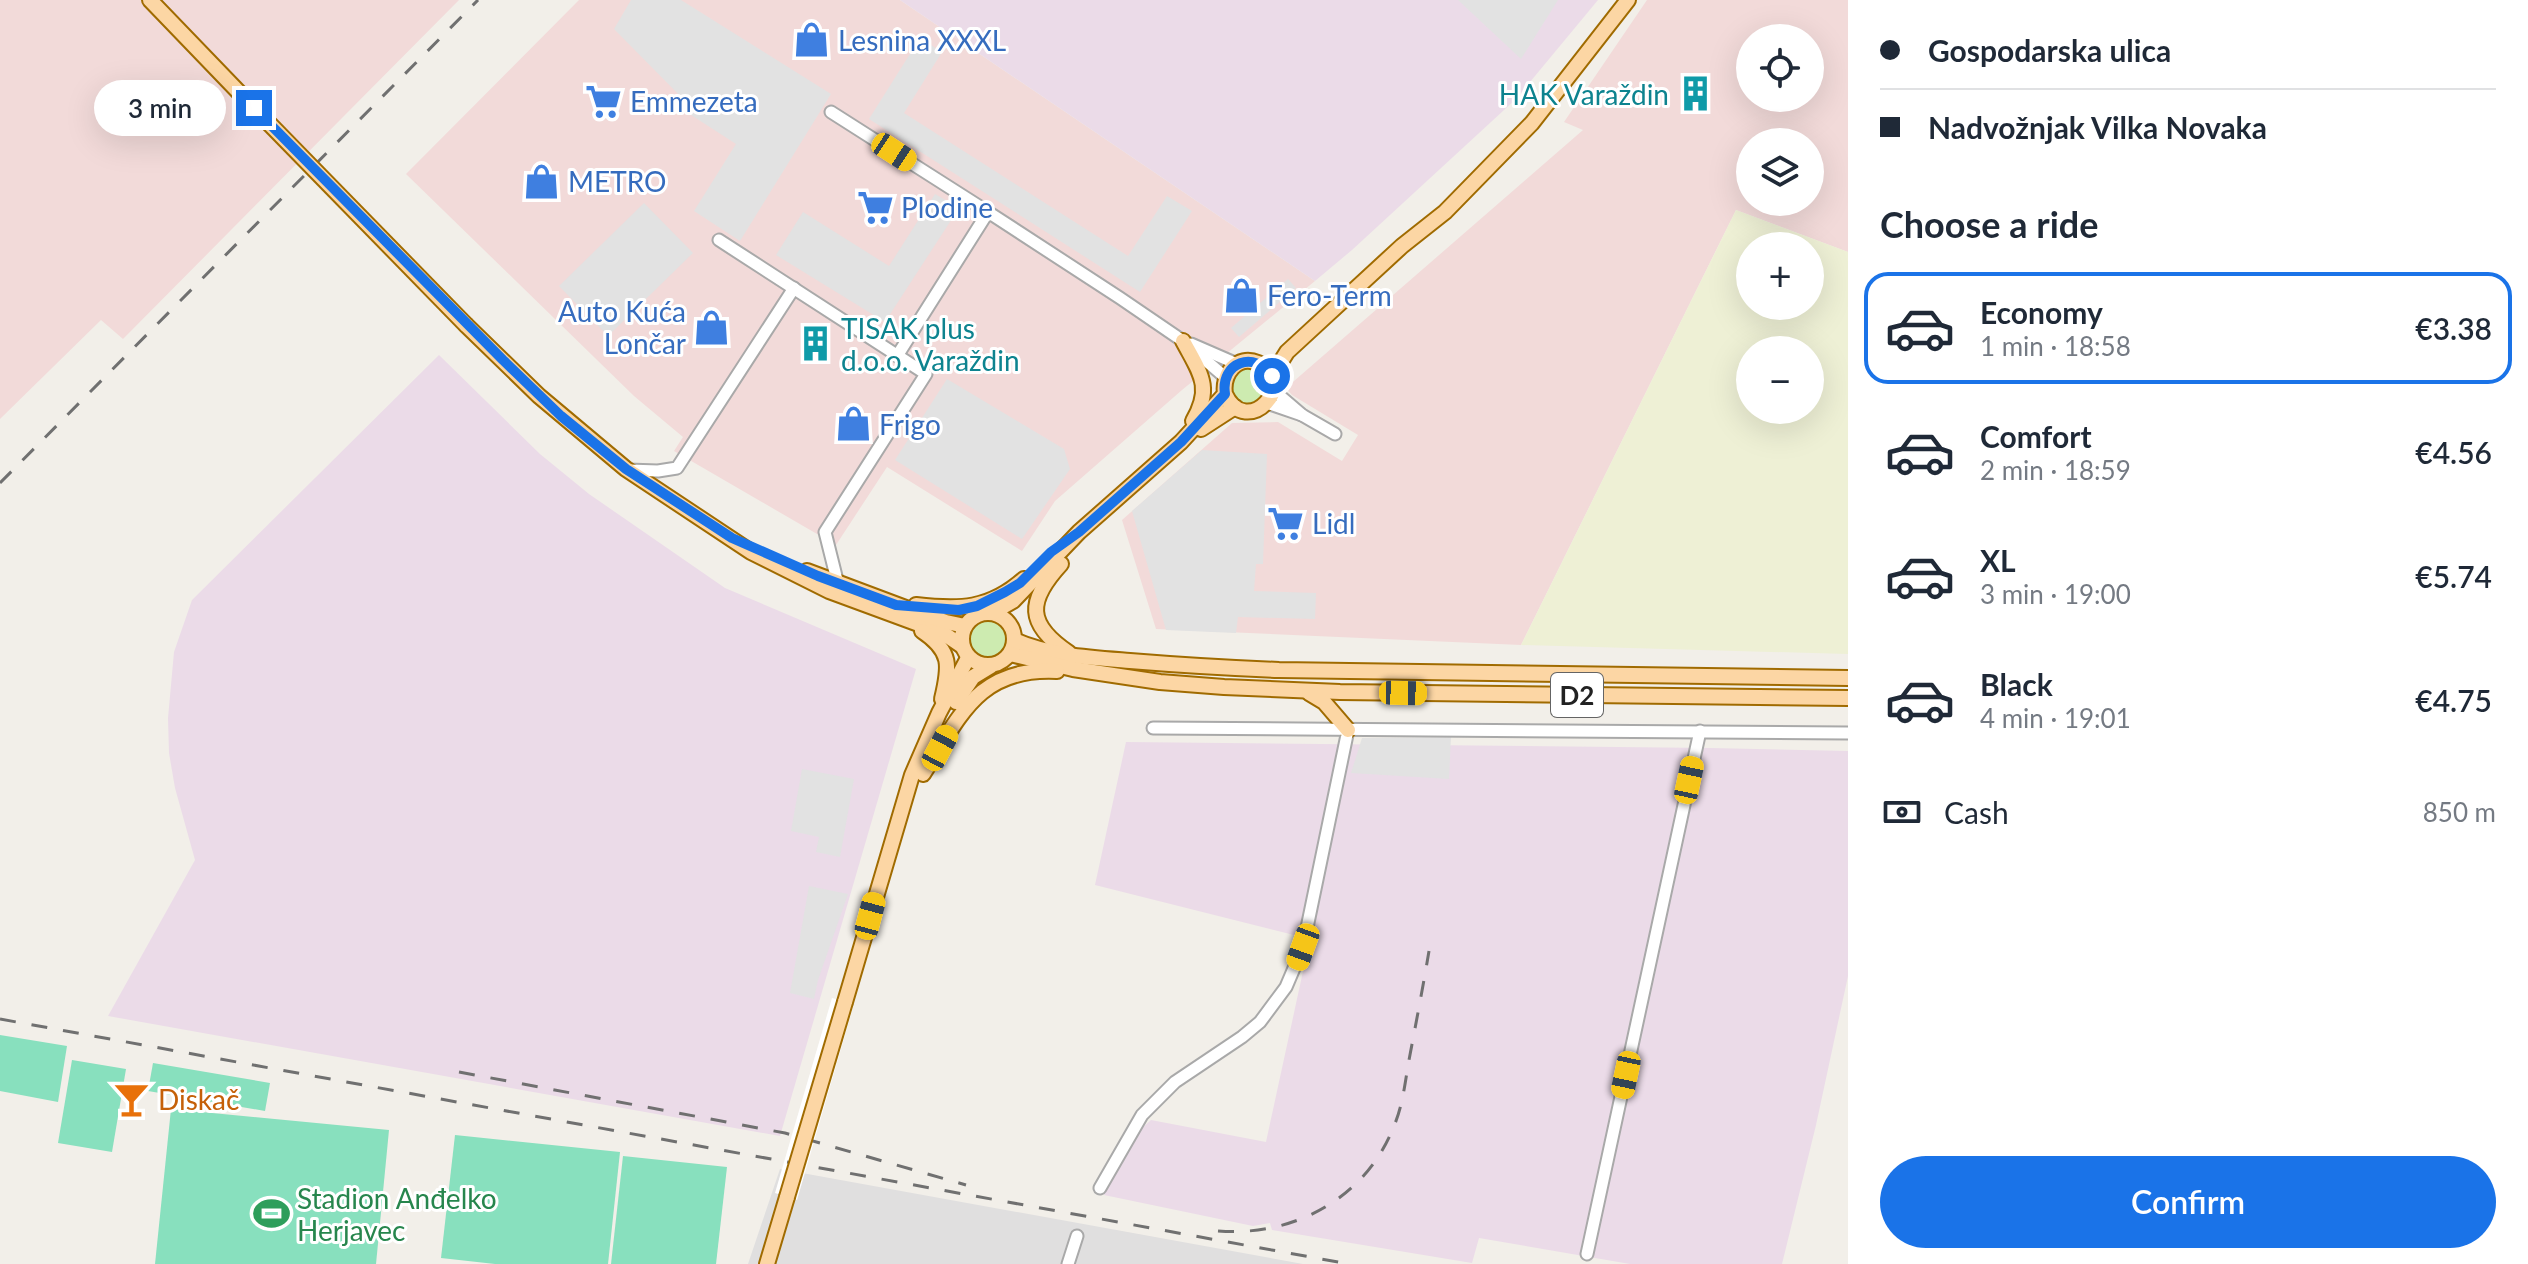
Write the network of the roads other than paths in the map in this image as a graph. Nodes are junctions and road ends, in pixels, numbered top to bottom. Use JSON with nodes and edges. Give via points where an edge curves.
{"nodes":[{"id":1,"x":150,"y":0,"type":"edge"},
{"id":2,"x":1628,"y":0,"type":"edge"},
{"id":3,"x":831,"y":112,"type":"dead end"},
{"id":4,"x":988,"y":212,"type":"junction"},
{"id":5,"x":719,"y":240,"type":"dead end"},
{"id":6,"x":794,"y":288,"type":"junction"},
{"id":7,"x":1183,"y":341,"type":"junction"},
{"id":8,"x":1287,"y":352,"type":"junction"},
{"id":9,"x":897,"y":356,"type":"junction"},
{"id":10,"x":1237,"y":364,"type":"junction"},
{"id":11,"x":1261,"y":364,"type":"junction"},
{"id":12,"x":1225,"y":377,"type":"junction"},
{"id":13,"x":1271,"y":390,"type":"junction"},
{"id":14,"x":1225,"y":394,"type":"junction"},
{"id":15,"x":1235,"y":407,"type":"junction"},
{"id":16,"x":1335,"y":434,"type":"dead end"},
{"id":17,"x":1181,"y":442,"type":"junction"},
{"id":18,"x":626,"y":469,"type":"junction"},
{"id":19,"x":1079,"y":532,"type":"junction"},
{"id":20,"x":732,"y":538,"type":"junction"},
{"id":21,"x":1056,"y":556,"type":"junction"},
{"id":22,"x":838,"y":584,"type":"junction"},
{"id":23,"x":896,"y":605,"type":"junction"},
{"id":24,"x":992,"y":613,"type":"junction"},
{"id":25,"x":905,"y":620,"type":"junction"},
{"id":26,"x":965,"y":626,"type":"junction"},
{"id":27,"x":1012,"y":641,"type":"junction"},
{"id":28,"x":965,"y":652,"type":"junction"},
{"id":29,"x":1073,"y":662,"type":"junction"},
{"id":30,"x":991,"y":666,"type":"junction"},
{"id":31,"x":1848,"y":678,"type":"edge"},
{"id":32,"x":1305,"y":691,"type":"junction"},
{"id":33,"x":1848,"y":698,"type":"edge"},
{"id":34,"x":939,"y":713,"type":"junction"},
{"id":35,"x":1153,"y":728,"type":"dead end"},
{"id":36,"x":1348,"y":730,"type":"junction"},
{"id":37,"x":1700,"y":731,"type":"junction"},
{"id":38,"x":1848,"y":733,"type":"edge"},
{"id":39,"x":923,"y":774,"type":"junction"},
{"id":40,"x":905,"y":803,"type":"junction"},
{"id":41,"x":1100,"y":1188,"type":"dead end"},
{"id":42,"x":1077,"y":1236,"type":"dead end"},
{"id":43,"x":1587,"y":1254,"type":"dead end"},
{"id":44,"x":767,"y":1264,"type":"edge"},
{"id":45,"x":1068,"y":1264,"type":"edge"}],
"edges":[{"from":1,"to":18,"type":"main road","bridge":true,"via":[[466,325],[550,406]]},
{"from":2,"to":8,"type":"main road","via":[[1532,123],[1445,212]]},
{"from":3,"to":4,"type":"street"},
{"from":4,"to":7,"type":"street"},
{"from":4,"to":9,"type":"street"},
{"from":5,"to":6,"type":"street"},
{"from":6,"to":9,"type":"street"},
{"from":6,"to":18,"type":"street","via":[[677,468]]},
{"from":7,"to":10,"type":"street"},
{"from":7,"to":12,"type":"street"},
{"from":7,"to":17,"type":"main road","via":[[1204,386],[1202,405]]},
{"from":8,"to":11,"type":"main road"},
{"from":8,"to":13,"type":"main road"},
{"from":9,"to":22,"type":"street","via":[[926,374],[825,532]]},
{"from":10,"to":11,"type":"main road"},
{"from":10,"to":12,"type":"main road"},
{"from":11,"to":13,"type":"main road"},
{"from":12,"to":14,"type":"main road"},
{"from":13,"to":15,"type":"main road","via":[[1252,411]]},
{"from":13,"to":16,"type":"street"},
{"from":14,"to":15,"type":"main road"},
{"from":14,"to":17,"type":"main road"},
{"from":15,"to":17,"type":"main road"},
{"from":17,"to":19,"type":"main road"},
{"from":18,"to":20,"type":"main road"},
{"from":19,"to":21,"type":"main road"},
{"from":19,"to":23,"type":"main road","via":[[1020,583],[977,606],[948,610]]},
{"from":19,"to":29,"type":"main road","via":[[1041,590],[1035,611],[1046,635]]},
{"from":20,"to":22,"type":"main road"},
{"from":20,"to":25,"type":"main road","via":[[800,578]]},
{"from":21,"to":24,"type":"main road","via":[[1013,601]]},
{"from":21,"to":27,"type":"main road","via":[[1020,606]]},
{"from":22,"to":23,"type":"main road"},
{"from":23,"to":26,"type":"main road"},
{"from":24,"to":26,"type":"main road","via":[[976,615]]},
{"from":24,"to":27,"type":"main road","number":"D2","via":[[1000,616]]},
{"from":25,"to":28,"type":"main road","via":[[943,633]]},
{"from":25,"to":34,"type":"main road","via":[[933,638],[946,656]]},
{"from":26,"to":28,"type":"main road"},
{"from":27,"to":29,"type":"main road","number":"D2"},
{"from":27,"to":30,"type":"main road","via":[[1005,660]]},
{"from":28,"to":30,"type":"main road"},
{"from":28,"to":34,"type":"main road"},
{"from":29,"to":31,"type":"main road","number":"D2"},
{"from":29,"to":32,"type":"main road","number":"D2","via":[[1160,682]]},
{"from":29,"to":39,"type":"main road","via":[[1021,673],[978,694]]},
{"from":30,"to":39,"type":"main road","via":[[960,694]]},
{"from":32,"to":33,"type":"main road","number":"D2"},
{"from":32,"to":36,"type":"main road","via":[[1324,702]]},
{"from":34,"to":40,"type":"main road"},
{"from":35,"to":36,"type":"street"},
{"from":36,"to":37,"type":"street"},
{"from":36,"to":41,"type":"street","via":[[1303,947],[1286,987],[1251,1030],[1175,1082],[1142,1115]]},
{"from":37,"to":38,"type":"street"},
{"from":37,"to":43,"type":"street"},
{"from":39,"to":40,"type":"main road"},
{"from":40,"to":44,"type":"main road","bridge":true},
{"from":42,"to":45,"type":"street"}]}
